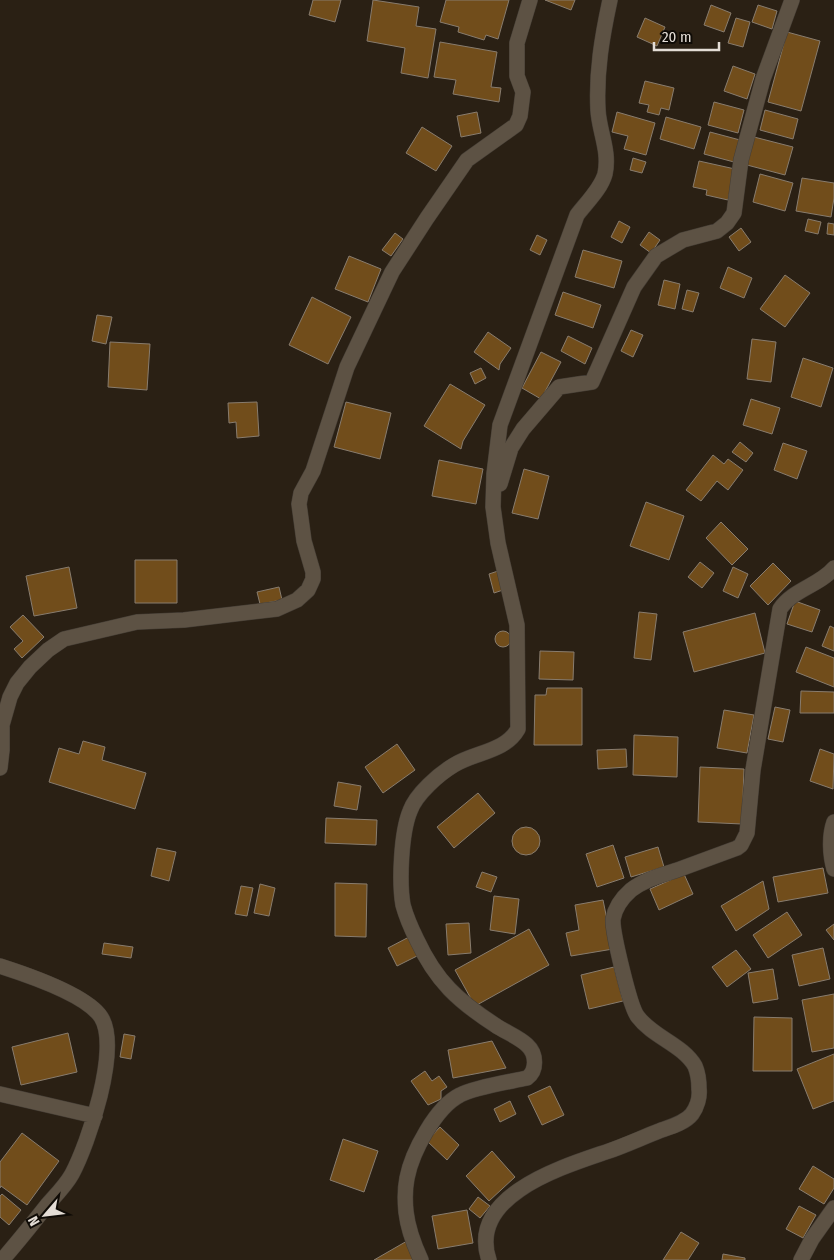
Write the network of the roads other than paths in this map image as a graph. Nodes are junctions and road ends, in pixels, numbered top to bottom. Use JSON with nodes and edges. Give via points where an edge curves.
{"nodes":[{"id":1,"x":530,"y":0,"type":"edge"},
{"id":2,"x":610,"y":0,"type":"edge"},
{"id":3,"x":792,"y":0,"type":"edge"},
{"id":4,"x":493,"y":507,"type":"junction"},
{"id":5,"x":834,"y":568,"type":"edge"},
{"id":6,"x":0,"y":768,"type":"edge"},
{"id":7,"x":834,"y":822,"type":"edge"},
{"id":8,"x":834,"y":869,"type":"edge"},
{"id":9,"x":0,"y":966,"type":"edge"},
{"id":10,"x":0,"y":1094,"type":"edge"},
{"id":11,"x":95,"y":1116,"type":"junction"},
{"id":12,"x":834,"y":1208,"type":"edge"},
{"id":13,"x":2,"y":1260,"type":"edge"},
{"id":14,"x":421,"y":1260,"type":"edge"},
{"id":15,"x":489,"y":1260,"type":"edge"},
{"id":16,"x":801,"y":1260,"type":"edge"}],
"edges":[{"from":1,"to":6,"type":"street","via":[[517,43],[522,92],[516,125],[467,160],[392,272],[347,367],[299,504],[313,579],[308,590],[297,600],[277,609],[137,622],[64,639],[30,667],[10,697],[2,725]]},
{"from":2,"to":4,"type":"street","via":[[597,80],[606,160],[604,176],[577,215],[500,425]]},
{"from":3,"to":4,"type":"street","via":[[763,79],[741,160],[734,214],[717,231],[683,240],[656,256],[634,287],[592,382],[559,386],[523,428],[511,448]]},
{"from":4,"to":14,"type":"street","via":[[517,625],[518,729],[503,746],[483,752],[437,776],[417,799],[406,825],[402,892],[416,940],[440,980],[463,1003],[528,1046],[535,1067],[527,1078],[454,1098],[440,1110],[425,1133],[409,1170],[406,1196],[407,1221]]},
{"from":5,"to":15,"type":"street","via":[[780,609],[744,840],[737,848],[650,880],[632,890],[614,914],[614,930],[633,1009],[643,1023],[695,1066],[699,1092],[694,1112],[682,1121],[539,1177],[525,1186],[493,1215],[486,1230]]},
{"from":7,"to":8,"type":"street","via":[[830,853]]},
{"from":9,"to":11,"type":"street","via":[[68,992],[101,1017],[107,1038],[106,1059]]},
{"from":10,"to":11,"type":"street"},
{"from":11,"to":13,"type":"street","via":[[71,1176]]},
{"from":12,"to":16,"type":"street"}]}
